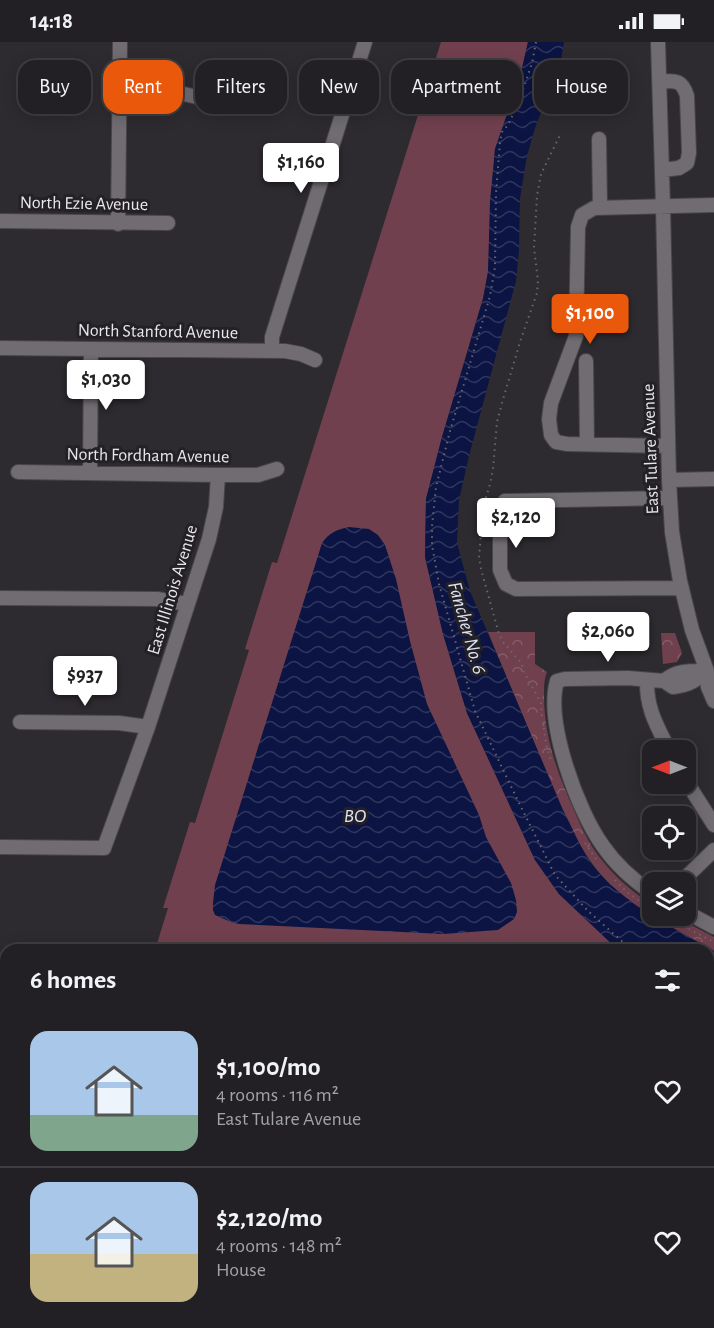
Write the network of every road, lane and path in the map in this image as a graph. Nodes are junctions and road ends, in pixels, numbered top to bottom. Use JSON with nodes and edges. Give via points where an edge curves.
{"nodes":[{"id":1,"x":120,"y":42,"type":"edge"},
{"id":2,"x":365,"y":42,"type":"edge"},
{"id":3,"x":662,"y":44,"type":"edge"},
{"id":4,"x":120,"y":60,"type":"edge"},
{"id":5,"x":659,"y":81,"type":"junction"},
{"id":6,"x":120,"y":114,"type":"edge"},
{"id":7,"x":561,"y":133,"type":"dead end"},
{"id":8,"x":599,"y":139,"type":"dead end"},
{"id":9,"x":662,"y":170,"type":"junction"},
{"id":10,"x":714,"y":205,"type":"edge"},
{"id":11,"x":663,"y":206,"type":"junction"},
{"id":12,"x":600,"y":207,"type":"junction"},
{"id":13,"x":0,"y":221,"type":"edge"},
{"id":14,"x":168,"y":223,"type":"dead end"},
{"id":15,"x":118,"y":224,"type":"junction"},
{"id":16,"x":0,"y":348,"type":"edge"},
{"id":17,"x":91,"y":349,"type":"junction"},
{"id":18,"x":272,"y":351,"type":"junction"},
{"id":19,"x":315,"y":360,"type":"dead end"},
{"id":20,"x":586,"y":361,"type":"dead end"},
{"id":21,"x":587,"y":444,"type":"junction"},
{"id":22,"x":668,"y":446,"type":"junction"},
{"id":23,"x":277,"y":469,"type":"dead end"},
{"id":24,"x":18,"y":472,"type":"dead end"},
{"id":25,"x":90,"y":473,"type":"junction"},
{"id":26,"x":218,"y":475,"type":"junction"},
{"id":27,"x":714,"y":479,"type":"edge"},
{"id":28,"x":669,"y":480,"type":"junction"},
{"id":29,"x":670,"y":498,"type":"junction"},
{"id":30,"x":682,"y":588,"type":"junction"},
{"id":31,"x":0,"y":598,"type":"edge"},
{"id":32,"x":187,"y":604,"type":"junction"},
{"id":33,"x":711,"y":674,"type":"edge"},
{"id":34,"x":647,"y":680,"type":"junction"},
{"id":35,"x":714,"y":701,"type":"edge"},
{"id":36,"x":20,"y":722,"type":"dead end"},
{"id":37,"x":148,"y":727,"type":"junction"},
{"id":38,"x":664,"y":740,"type":"edge"},
{"id":39,"x":553,"y":768,"type":"dead end"},
{"id":40,"x":694,"y":794,"type":"edge"},
{"id":41,"x":714,"y":825,"type":"edge"},
{"id":42,"x":581,"y":836,"type":"dead end"},
{"id":43,"x":0,"y":847,"type":"edge"},
{"id":44,"x":714,"y":850,"type":"edge"},
{"id":45,"x":602,"y":865,"type":"dead end"},
{"id":46,"x":691,"y":872,"type":"edge"},
{"id":47,"x":614,"y":878,"type":"dead end"},
{"id":48,"x":642,"y":885,"type":"edge"},
{"id":49,"x":642,"y":903,"type":"edge"},
{"id":50,"x":696,"y":917,"type":"edge"},
{"id":51,"x":683,"y":926,"type":"edge"},
{"id":52,"x":714,"y":927,"type":"edge"},
{"id":53,"x":714,"y":942,"type":"edge"}],
"edges":[{"from":1,"to":4,"type":"street"},
{"from":2,"to":18,"type":"street","via":[[272,337]]},
{"from":3,"to":5,"type":"street","name":"East Tulare Avenue"},
{"from":5,"to":9,"type":"street","name":"East Tulare Avenue"},
{"from":5,"to":9,"type":"street","via":[[678,81],[685,87],[689,153],[687,163]]},
{"from":6,"to":15,"type":"street"},
{"from":7,"to":39,"type":"path","via":[[542,174],[537,196],[537,292],[502,404],[479,544],[495,623],[541,703]]},
{"from":8,"to":12,"type":"street"},
{"from":9,"to":11,"type":"street","name":"East Tulare Avenue"},
{"from":10,"to":11,"type":"street"},
{"from":11,"to":12,"type":"street"},
{"from":11,"to":22,"type":"street","name":"East Tulare Avenue"},
{"from":12,"to":21,"type":"street","via":[[582,215],[578,227],[576,336],[551,403],[549,419],[556,442]]},
{"from":13,"to":15,"type":"street","name":"North Ezie Avenue"},
{"from":14,"to":15,"type":"street","name":"North Ezie Avenue"},
{"from":16,"to":17,"type":"street","name":"North Stanford Avenue"},
{"from":17,"to":18,"type":"street","name":"North Stanford Avenue"},
{"from":17,"to":25,"type":"street"},
{"from":18,"to":19,"type":"street","name":"North Stanford Avenue","via":[[301,354]]},
{"from":20,"to":21,"type":"street"},
{"from":21,"to":22,"type":"street"},
{"from":22,"to":28,"type":"street","name":"East Tulare Avenue"},
{"from":23,"to":26,"type":"street","name":"North Fordham Avenue","via":[[258,475]]},
{"from":24,"to":25,"type":"street","name":"North Fordham Avenue"},
{"from":25,"to":26,"type":"street","name":"North Fordham Avenue"},
{"from":26,"to":32,"type":"street","name":"East Illinois Avenue","via":[[211,528]]},
{"from":27,"to":28,"type":"street"},
{"from":28,"to":29,"type":"street","name":"East Tulare Avenue"},
{"from":29,"to":30,"type":"street","name":"East Tulare Avenue"},
{"from":29,"to":30,"type":"street","via":[[505,501],[500,509],[500,570],[506,584],[516,589]]},
{"from":30,"to":33,"type":"street","name":"East Tulare Avenue","via":[[692,630]]},
{"from":31,"to":32,"type":"street","via":[[157,599]]},
{"from":32,"to":37,"type":"street","name":"East Illinois Avenue"},
{"from":33,"to":34,"type":"street","via":[[673,687],[664,681]]},
{"from":33,"to":35,"type":"street","name":"East Tulare Avenue","via":[[708,687]]},
{"from":34,"to":38,"type":"street","via":[[650,709]]},
{"from":34,"to":48,"type":"street","via":[[565,679],[557,681],[554,691],[558,736],[589,822],[614,861]]},
{"from":36,"to":37,"type":"street"},
{"from":37,"to":43,"type":"street","name":"East Illinois Avenue","via":[[104,849]]},
{"from":40,"to":41,"type":"street"},
{"from":42,"to":45,"type":"path"},
{"from":44,"to":46,"type":"street"},
{"from":47,"to":49,"type":"path"},
{"from":50,"to":52,"type":"street"},
{"from":51,"to":53,"type":"path"}]}
